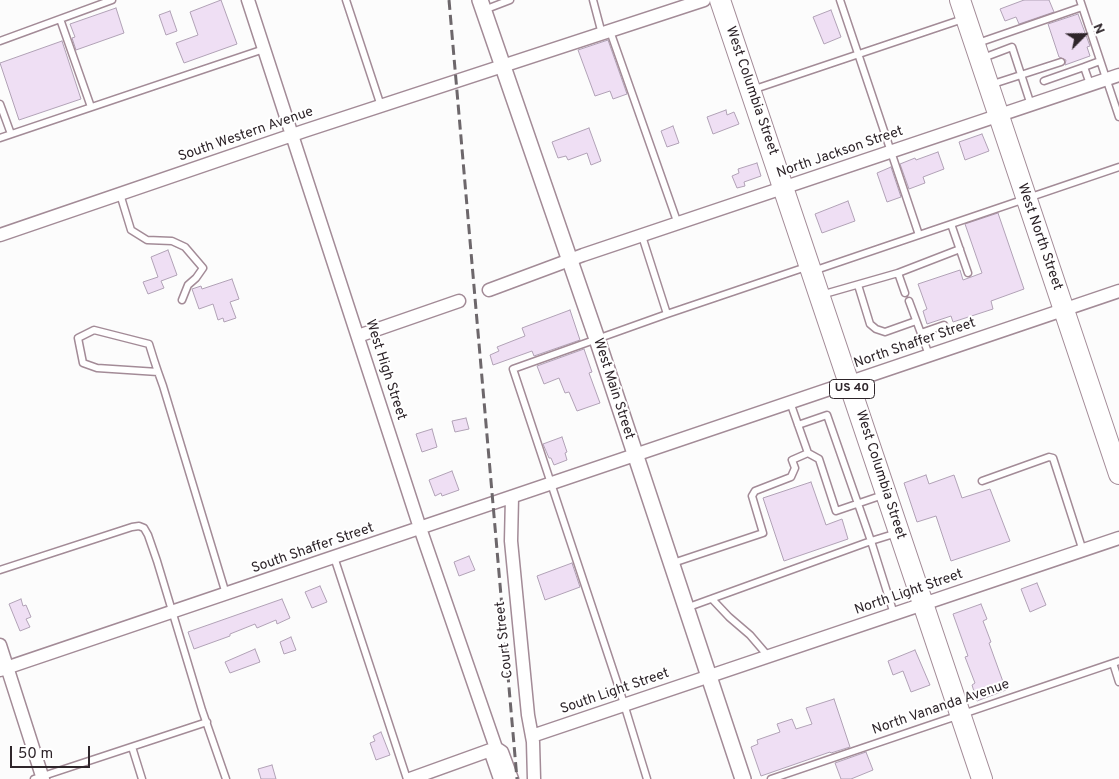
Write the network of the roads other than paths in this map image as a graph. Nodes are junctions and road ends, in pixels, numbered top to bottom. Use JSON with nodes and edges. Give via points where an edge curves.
{"nodes":[{"id":1,"x":112,"y":0,"type":"edge"},
{"id":2,"x":248,"y":0,"type":"edge"},
{"id":3,"x":346,"y":0,"type":"edge"},
{"id":4,"x":510,"y":0,"type":"edge"},
{"id":5,"x":593,"y":0,"type":"edge"},
{"id":6,"x":704,"y":0,"type":"edge"},
{"id":7,"x":720,"y":0,"type":"edge"},
{"id":8,"x":840,"y":0,"type":"edge"},
{"id":9,"x":1080,"y":0,"type":"edge"},
{"id":10,"x":482,"y":5,"type":"edge"},
{"id":11,"x":1082,"y":8,"type":"junction"},
{"id":12,"x":963,"y":9,"type":"edge"},
{"id":13,"x":60,"y":19,"type":"junction"},
{"id":14,"x":606,"y":32,"type":"junction"},
{"id":15,"x":0,"y":41,"type":"edge"},
{"id":16,"x":264,"y":49,"type":"junction"},
{"id":17,"x":1096,"y":50,"type":"junction"},
{"id":18,"x":977,"y":52,"type":"junction"},
{"id":19,"x":1088,"y":52,"type":"dead end"},
{"id":20,"x":859,"y":55,"type":"junction"},
{"id":21,"x":1100,"y":61,"type":"junction"},
{"id":22,"x":1061,"y":62,"type":"dead end"},
{"id":23,"x":504,"y":66,"type":"junction"},
{"id":24,"x":1084,"y":67,"type":"junction"},
{"id":25,"x":1021,"y":75,"type":"junction"},
{"id":26,"x":1119,"y":75,"type":"edge"},
{"id":27,"x":1105,"y":79,"type":"junction"},
{"id":28,"x":1044,"y":81,"type":"dead end"},
{"id":29,"x":1090,"y":84,"type":"junction"},
{"id":30,"x":989,"y":86,"type":"junction"},
{"id":31,"x":751,"y":90,"type":"junction"},
{"id":32,"x":0,"y":104,"type":"edge"},
{"id":33,"x":1031,"y":104,"type":"junction"},
{"id":34,"x":381,"y":106,"type":"junction"},
{"id":35,"x":91,"y":107,"type":"junction"},
{"id":36,"x":999,"y":115,"type":"junction"},
{"id":37,"x":1119,"y":117,"type":"edge"},
{"id":38,"x":11,"y":134,"type":"junction"},
{"id":39,"x":292,"y":135,"type":"junction"},
{"id":40,"x":0,"y":138,"type":"edge"},
{"id":41,"x":891,"y":151,"type":"junction"},
{"id":42,"x":1119,"y":167,"type":"edge"},
{"id":43,"x":784,"y":188,"type":"junction"},
{"id":44,"x":120,"y":194,"type":"junction"},
{"id":45,"x":1026,"y":198,"type":"junction"},
{"id":46,"x":678,"y":224,"type":"junction"},
{"id":47,"x":951,"y":224,"type":"junction"},
{"id":48,"x":919,"y":234,"type":"junction"},
{"id":49,"x":0,"y":235,"type":"edge"},
{"id":50,"x":642,"y":236,"type":"junction"},
{"id":51,"x":960,"y":249,"type":"junction"},
{"id":52,"x":570,"y":260,"type":"junction"},
{"id":53,"x":811,"y":268,"type":"junction"},
{"id":54,"x":898,"y":273,"type":"junction"},
{"id":55,"x":968,"y":273,"type":"dead end"},
{"id":56,"x":858,"y":285,"type":"junction"},
{"id":57,"x":489,"y":290,"type":"dead end"},
{"id":58,"x":1119,"y":291,"type":"edge"},
{"id":59,"x":905,"y":293,"type":"dead end"},
{"id":60,"x":820,"y":296,"type":"junction"},
{"id":61,"x":182,"y":300,"type":"dead end"},
{"id":62,"x":459,"y":301,"type":"dead end"},
{"id":63,"x":908,"y":301,"type":"dead end"},
{"id":64,"x":1064,"y":309,"type":"junction"},
{"id":65,"x":667,"y":314,"type":"junction"},
{"id":66,"x":916,"y":321,"type":"junction"},
{"id":67,"x":944,"y":325,"type":"dead end"},
{"id":68,"x":920,"y":334,"type":"junction"},
{"id":69,"x":358,"y":336,"type":"junction"},
{"id":70,"x":596,"y":339,"type":"junction"},
{"id":71,"x":929,"y":355,"type":"junction"},
{"id":72,"x":158,"y":372,"type":"junction"},
{"id":73,"x":849,"y":382,"type":"junction"},
{"id":74,"x":790,"y":402,"type":"junction"},
{"id":75,"x":798,"y":425,"type":"junction"},
{"id":76,"x":808,"y":453,"type":"junction"},
{"id":77,"x":635,"y":455,"type":"junction"},
{"id":78,"x":1119,"y":474,"type":"edge"},
{"id":79,"x":982,"y":481,"type":"dead end"},
{"id":80,"x":551,"y":484,"type":"junction"},
{"id":81,"x":887,"y":494,"type":"junction"},
{"id":82,"x":512,"y":497,"type":"junction"},
{"id":83,"x":858,"y":504,"type":"junction"},
{"id":84,"x":420,"y":528,"type":"junction"},
{"id":85,"x":900,"y":532,"type":"junction"},
{"id":86,"x":1119,"y":538,"type":"edge"},
{"id":87,"x":871,"y":541,"type":"junction"},
{"id":88,"x":1083,"y":550,"type":"junction"},
{"id":89,"x":334,"y":557,"type":"junction"},
{"id":90,"x":671,"y":564,"type":"junction"},
{"id":91,"x":0,"y":570,"type":"edge"},
{"id":92,"x":226,"y":594,"type":"junction"},
{"id":93,"x":712,"y":599,"type":"junction"},
{"id":94,"x":924,"y":604,"type":"junction"},
{"id":95,"x":686,"y":608,"type":"junction"},
{"id":96,"x":173,"y":612,"type":"junction"},
{"id":97,"x":894,"y":614,"type":"junction"},
{"id":98,"x":0,"y":644,"type":"edge"},
{"id":99,"x":768,"y":656,"type":"junction"},
{"id":100,"x":1116,"y":662,"type":"edge"},
{"id":101,"x":4,"y":669,"type":"edge"},
{"id":102,"x":709,"y":676,"type":"junction"},
{"id":103,"x":1119,"y":682,"type":"edge"},
{"id":104,"x":625,"y":705,"type":"junction"},
{"id":105,"x":960,"y":715,"type":"junction"},
{"id":106,"x":207,"y":722,"type":"junction"},
{"id":107,"x":532,"y":736,"type":"junction"},
{"id":108,"x":132,"y":747,"type":"junction"},
{"id":109,"x":496,"y":748,"type":"junction"},
{"id":110,"x":40,"y":778,"type":"edge"},
{"id":111,"x":142,"y":779,"type":"edge"},
{"id":112,"x":226,"y":779,"type":"edge"},
{"id":113,"x":409,"y":779,"type":"edge"},
{"id":114,"x":500,"y":779,"type":"edge"},
{"id":115,"x":512,"y":779,"type":"edge"},
{"id":116,"x":534,"y":779,"type":"edge"},
{"id":117,"x":647,"y":779,"type":"edge"},
{"id":118,"x":743,"y":779,"type":"edge"},
{"id":119,"x":771,"y":779,"type":"edge"},
{"id":120,"x":982,"y":779,"type":"edge"}],
"edges":[{"from":1,"to":13,"type":"lane"},
{"from":2,"to":16,"type":"street","name":"West High Street"},
{"from":3,"to":34,"type":"lane"},
{"from":4,"to":10,"type":"lane"},
{"from":5,"to":14,"type":"lane"},
{"from":6,"to":14,"type":"street","name":"South Western Avenue"},
{"from":7,"to":31,"type":"main road","name":"West Columbia Street","number":"US 40"},
{"from":8,"to":20,"type":"lane"},
{"from":9,"to":11,"type":"lane"},
{"from":10,"to":23,"type":"street","name":"West Main Street"},
{"from":11,"to":17,"type":"lane"},
{"from":11,"to":18,"type":"lane"},
{"from":12,"to":18,"type":"main road","name":"West North Street"},
{"from":12,"to":20,"type":"lane"},
{"from":13,"to":15,"type":"lane"},
{"from":13,"to":35,"type":"lane"},
{"from":14,"to":23,"type":"street","name":"South Western Avenue"},
{"from":14,"to":46,"type":"lane"},
{"from":16,"to":35,"type":"lane"},
{"from":16,"to":39,"type":"street","name":"West High Street"},
{"from":17,"to":19,"type":"lane"},
{"from":17,"to":21,"type":"lane"},
{"from":18,"to":25,"type":"lane","via":[[1012,48]]},
{"from":18,"to":30,"type":"main road","name":"West North Street"},
{"from":20,"to":31,"type":"lane"},
{"from":20,"to":41,"type":"lane"},
{"from":21,"to":24,"type":"lane"},
{"from":21,"to":27,"type":"lane"},
{"from":22,"to":25,"type":"lane"},
{"from":23,"to":34,"type":"street","name":"South Western Avenue"},
{"from":23,"to":52,"type":"street","name":"West Main Street"},
{"from":24,"to":28,"type":"lane"},
{"from":24,"to":29,"type":"lane"},
{"from":25,"to":30,"type":"lane"},
{"from":25,"to":33,"type":"lane"},
{"from":26,"to":27,"type":"street","name":"North Jackson Street"},
{"from":27,"to":29,"type":"street","name":"North Jackson Street"},
{"from":27,"to":37,"type":"lane"},
{"from":29,"to":33,"type":"street","name":"North Jackson Street"},
{"from":30,"to":36,"type":"main road","name":"West North Street"},
{"from":31,"to":43,"type":"main road","name":"West Columbia Street","number":"US 40"},
{"from":32,"to":38,"type":"lane"},
{"from":33,"to":36,"type":"street","name":"North Jackson Street"},
{"from":34,"to":39,"type":"street","name":"South Western Avenue"},
{"from":35,"to":38,"type":"lane"},
{"from":36,"to":41,"type":"street","name":"North Jackson Street"},
{"from":36,"to":45,"type":"main road","name":"West North Street"},
{"from":38,"to":40,"type":"lane"},
{"from":39,"to":44,"type":"street","name":"South Western Avenue"},
{"from":39,"to":69,"type":"street","name":"West High Street"},
{"from":41,"to":43,"type":"street","name":"North Jackson Street"},
{"from":41,"to":48,"type":"lane"},
{"from":42,"to":45,"type":"lane"},
{"from":43,"to":46,"type":"street","name":"North Jackson Street"},
{"from":43,"to":53,"type":"main road","name":"West Columbia Street","number":"US 40"},
{"from":44,"to":49,"type":"street","name":"South Western Avenue"},
{"from":44,"to":61,"type":"lane","via":[[131,230],[147,240],[172,241],[185,247],[203,268],[188,285]]},
{"from":45,"to":47,"type":"lane"},
{"from":45,"to":64,"type":"main road","name":"West North Street"},
{"from":46,"to":50,"type":"street","name":"North Jackson Street"},
{"from":47,"to":48,"type":"lane"},
{"from":47,"to":51,"type":"lane"},
{"from":48,"to":53,"type":"lane"},
{"from":50,"to":52,"type":"street","name":"North Jackson Street"},
{"from":50,"to":65,"type":"lane"},
{"from":51,"to":54,"type":"lane"},
{"from":51,"to":55,"type":"lane"},
{"from":52,"to":57,"type":"street","name":"North Jackson Street"},
{"from":52,"to":70,"type":"street","name":"West Main Street"},
{"from":53,"to":60,"type":"main road","name":"West Columbia Street","number":"US 40"},
{"from":53,"to":65,"type":"lane"},
{"from":54,"to":56,"type":"lane"},
{"from":54,"to":59,"type":"lane"},
{"from":56,"to":60,"type":"lane"},
{"from":56,"to":66,"type":"lane","via":[[870,324],[876,329],[885,332]]},
{"from":58,"to":64,"type":"street","name":"North Shaffer Street"},
{"from":60,"to":73,"type":"main road","name":"West Columbia Street","number":"US 40"},
{"from":62,"to":69,"type":"street"},
{"from":63,"to":66,"type":"lane"},
{"from":64,"to":71,"type":"street","name":"North Shaffer Street"},
{"from":64,"to":78,"type":"main road","name":"West North Street"},
{"from":65,"to":70,"type":"lane"},
{"from":66,"to":68,"type":"lane"},
{"from":67,"to":68,"type":"lane"},
{"from":68,"to":71,"type":"lane"},
{"from":69,"to":84,"type":"street","name":"West High Street"},
{"from":70,"to":77,"type":"street","name":"West Main Street"},
{"from":70,"to":80,"type":"lane","via":[[513,369]]},
{"from":71,"to":73,"type":"street","name":"North Shaffer Street"},
{"from":72,"to":72,"type":"lane","via":[[149,344],[94,330],[78,338],[83,363],[97,368]]},
{"from":72,"to":92,"type":"lane"},
{"from":73,"to":74,"type":"street","name":"North Shaffer Street"},
{"from":73,"to":81,"type":"main road","name":"West Columbia Street","number":"US 40"},
{"from":74,"to":75,"type":"lane"},
{"from":74,"to":77,"type":"street","name":"North Shaffer Street"},
{"from":75,"to":76,"type":"lane"},
{"from":75,"to":83,"type":"lane","via":[[827,415]]},
{"from":76,"to":83,"type":"lane","via":[[819,459],[836,512]]},
{"from":76,"to":90,"type":"lane","via":[[792,460],[795,468],[791,477],[754,491],[752,496],[764,533]]},
{"from":77,"to":80,"type":"street","name":"South Shaffer Street"},
{"from":77,"to":90,"type":"street","name":"West Main Street"},
{"from":79,"to":88,"type":"lane","via":[[1053,458]]},
{"from":80,"to":82,"type":"street","name":"South Shaffer Street"},
{"from":80,"to":104,"type":"lane"},
{"from":81,"to":83,"type":"lane"},
{"from":81,"to":85,"type":"main road","name":"West Columbia Street","number":"US 40"},
{"from":82,"to":84,"type":"street","name":"South Shaffer Street"},
{"from":82,"to":107,"type":"street","name":"Court Street","via":[[511,541]]},
{"from":83,"to":87,"type":"lane"},
{"from":84,"to":89,"type":"street","name":"South Shaffer Street"},
{"from":84,"to":109,"type":"street","name":"West High Street"},
{"from":85,"to":87,"type":"lane"},
{"from":85,"to":94,"type":"main road","name":"West Columbia Street","number":"US 40"},
{"from":86,"to":88,"type":"street","name":"North Light Street"},
{"from":87,"to":93,"type":"lane"},
{"from":87,"to":97,"type":"lane"},
{"from":88,"to":94,"type":"street","name":"North Light Street"},
{"from":89,"to":92,"type":"street","name":"South Shaffer Street"},
{"from":89,"to":113,"type":"lane"},
{"from":90,"to":95,"type":"street","name":"West Main Street"},
{"from":91,"to":96,"type":"lane","via":[[139,526],[148,535]]},
{"from":92,"to":96,"type":"street","name":"South Shaffer Street"},
{"from":93,"to":95,"type":"lane"},
{"from":93,"to":99,"type":"lane"},
{"from":94,"to":97,"type":"street","name":"North Light Street"},
{"from":94,"to":105,"type":"main road","name":"West Columbia Street","number":"US 40"},
{"from":95,"to":102,"type":"street","name":"West Main Street"},
{"from":96,"to":101,"type":"street","name":"South Shaffer Street"},
{"from":96,"to":106,"type":"lane"},
{"from":97,"to":99,"type":"street","name":"North Light Street"},
{"from":98,"to":101,"type":"street"},
{"from":99,"to":102,"type":"street","name":"North Light Street"},
{"from":100,"to":103,"type":"lane"},
{"from":100,"to":105,"type":"lane","name":"North Vananda Avenue"},
{"from":101,"to":110,"type":"street"},
{"from":102,"to":104,"type":"street","name":"South Light Street"},
{"from":102,"to":118,"type":"street","name":"West Main Street"},
{"from":104,"to":107,"type":"street","name":"South Light Street"},
{"from":104,"to":117,"type":"lane"},
{"from":105,"to":119,"type":"lane","name":"North Vananda Avenue"},
{"from":105,"to":120,"type":"main road","name":"West Columbia Street","number":"US 40"},
{"from":106,"to":108,"type":"lane"},
{"from":106,"to":112,"type":"lane"},
{"from":107,"to":116,"type":"street","name":"Court Street"},
{"from":108,"to":110,"type":"lane"},
{"from":108,"to":111,"type":"lane"},
{"from":109,"to":113,"type":"street"},
{"from":109,"to":114,"type":"street","name":"West High Street","via":[[492,756]]},
{"from":109,"to":115,"type":"street","name":"West High Street","via":[[502,752]]}]}
